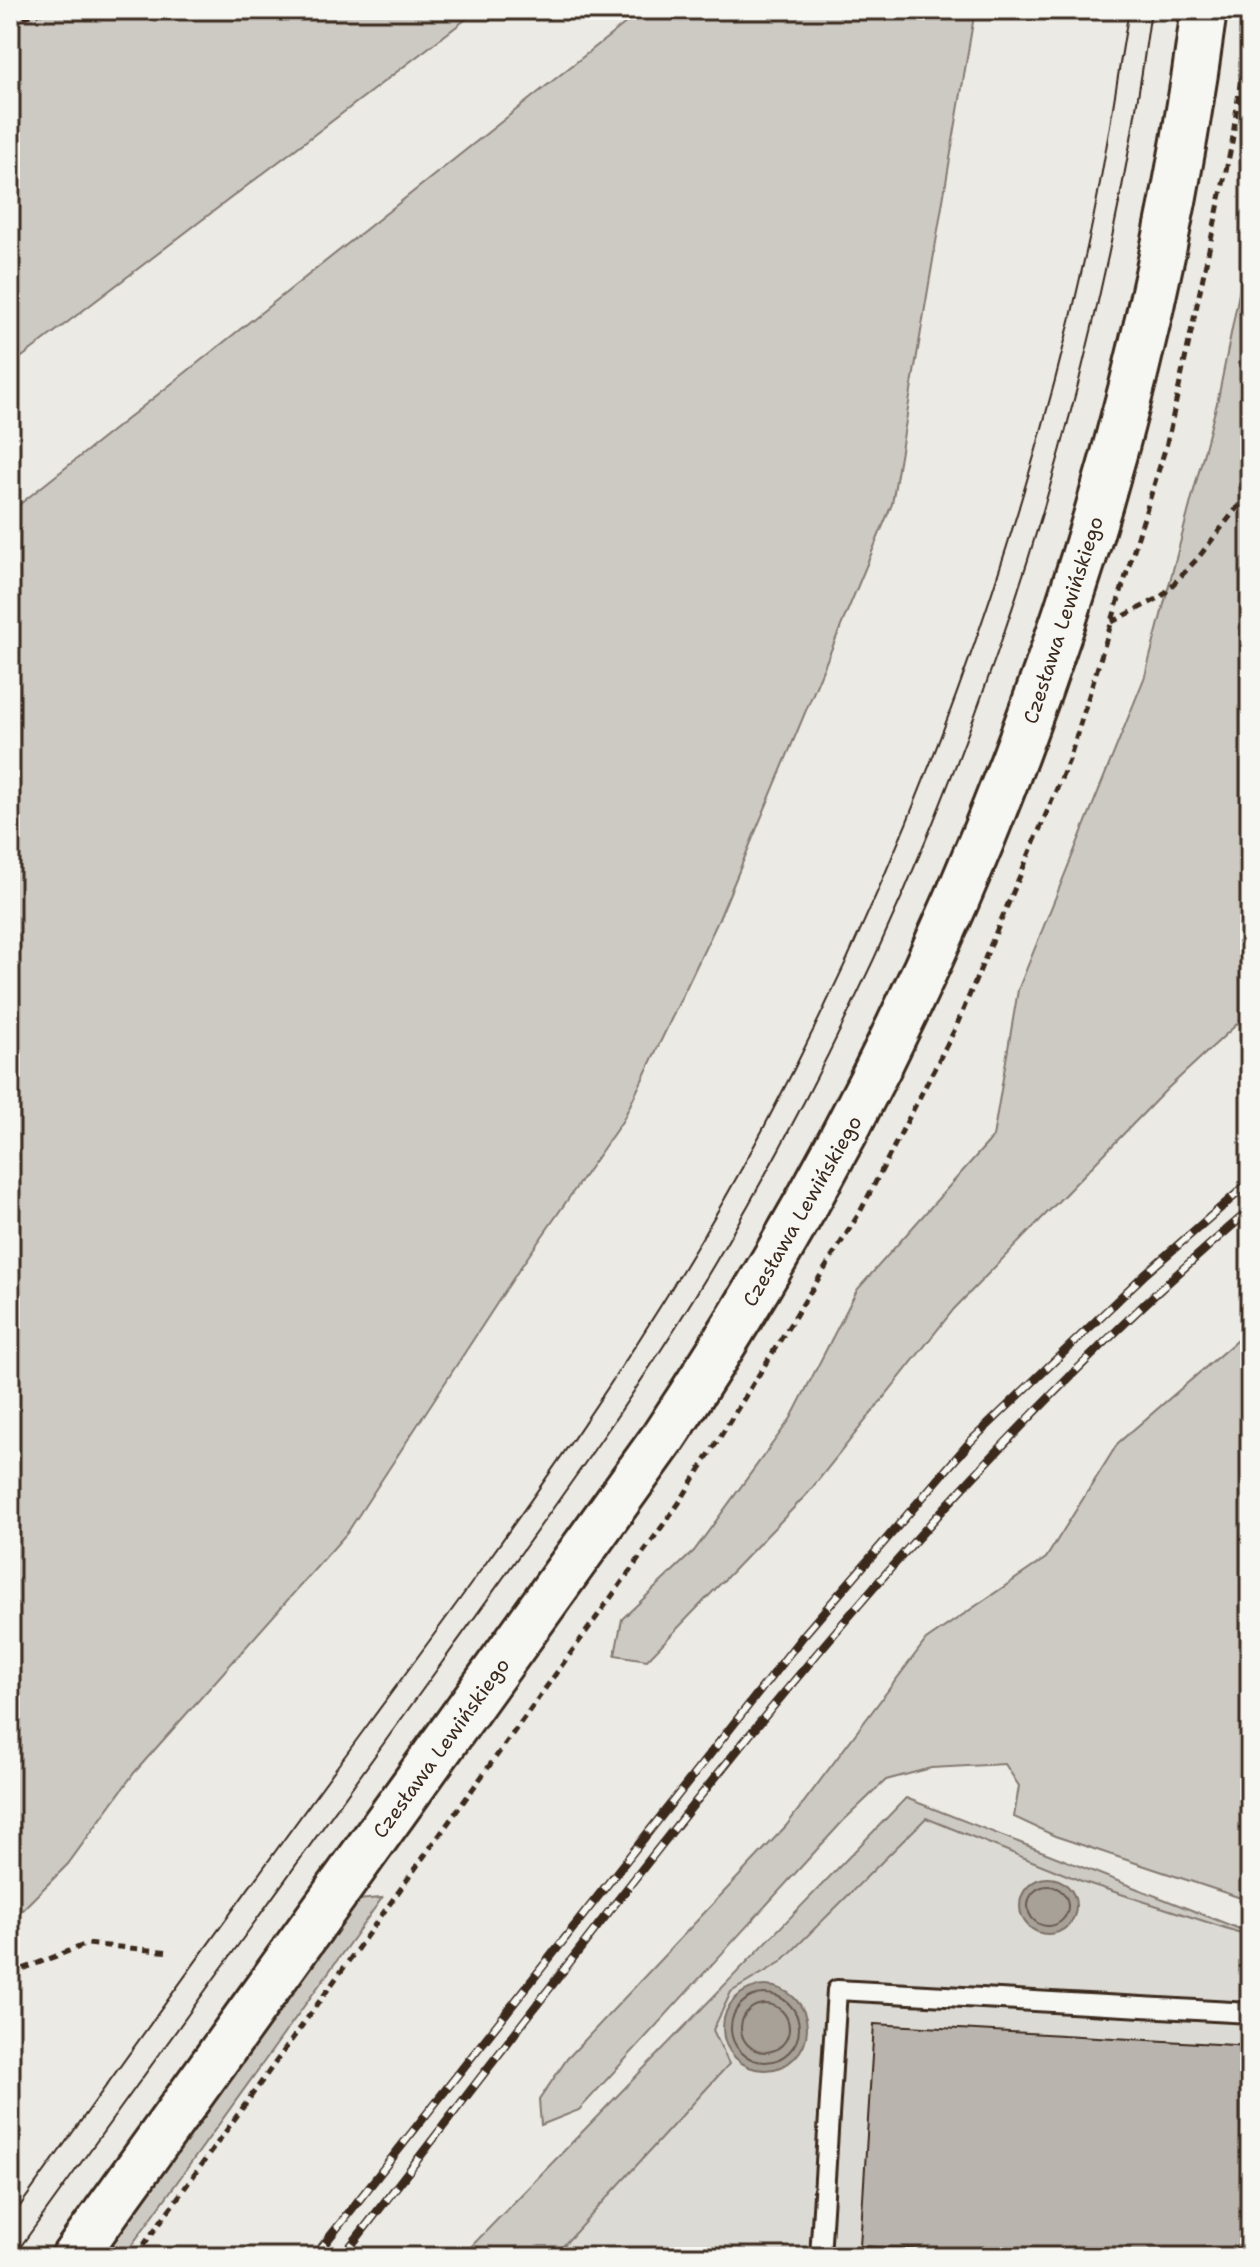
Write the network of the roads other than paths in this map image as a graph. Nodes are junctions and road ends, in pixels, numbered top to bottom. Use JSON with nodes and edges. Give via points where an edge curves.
{"nodes":[{"id":1,"x":1204,"y":10,"type":"edge"},
{"id":2,"x":1250,"y":2013,"type":"edge"},
{"id":3,"x":74,"y":2257,"type":"edge"},
{"id":4,"x":820,"y":2257,"type":"edge"}],
"edges":[{"from":1,"to":3,"type":"street","name":"Czesława Lewińskiego","via":[[1173,203],[1143,345],[1067,616],[1014,767],[935,956],[851,1126],[754,1297],[655,1450]]},
{"from":2,"to":4,"type":"lane","via":[[837,1990]]}]}
